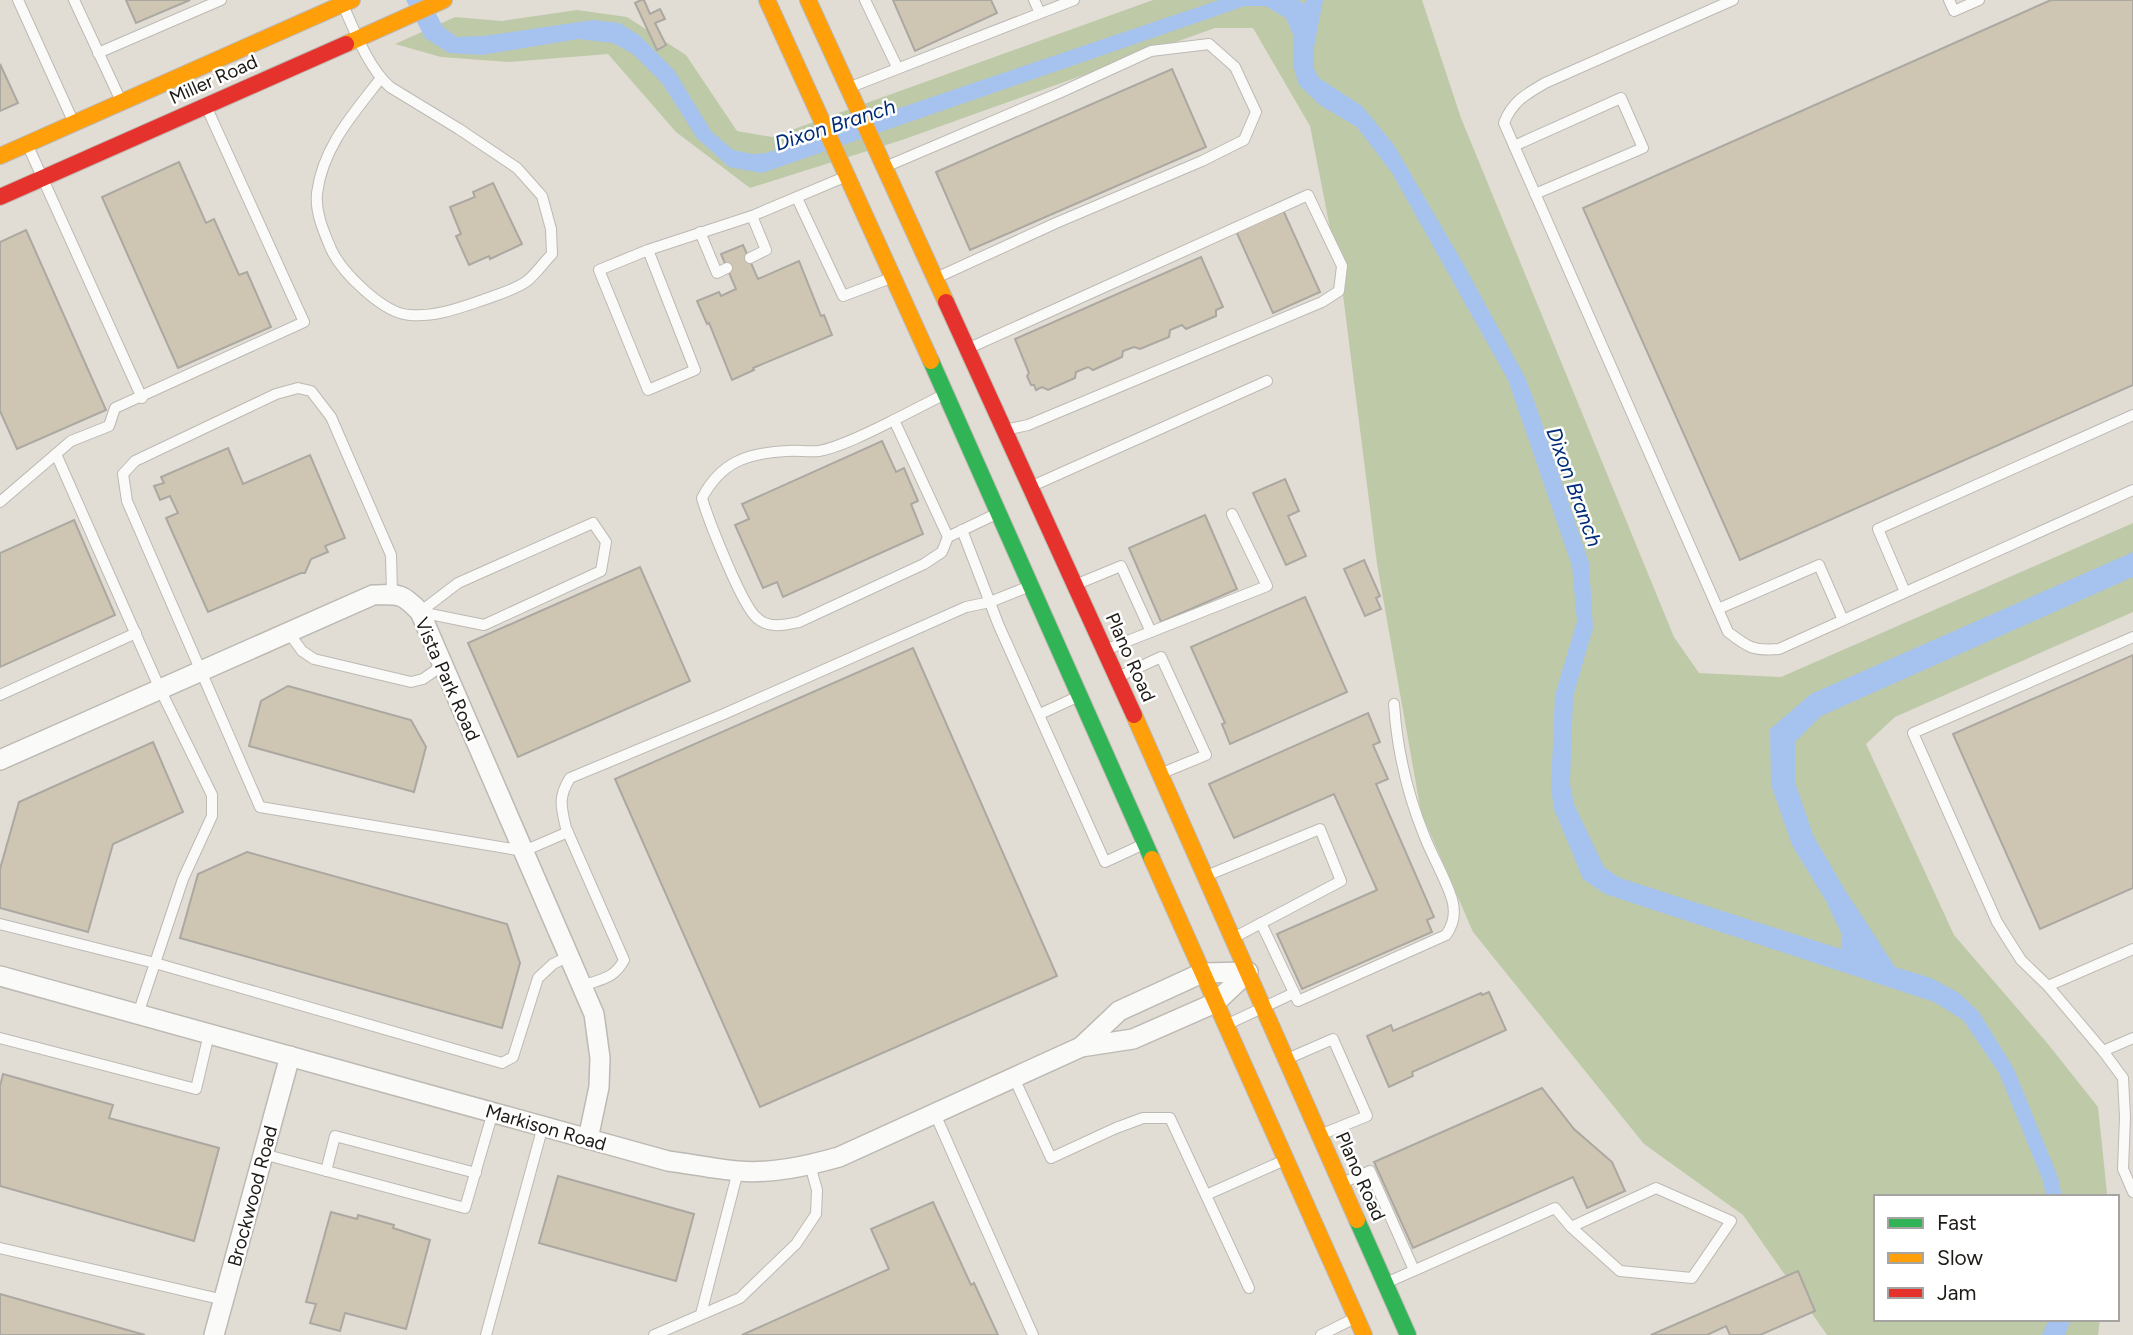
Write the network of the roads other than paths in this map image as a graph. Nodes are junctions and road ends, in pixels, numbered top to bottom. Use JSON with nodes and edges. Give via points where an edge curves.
{"nodes":[{"id":1,"x":18,"y":0,"type":"edge"},
{"id":2,"x":74,"y":0,"type":"edge"},
{"id":3,"x":220,"y":0,"type":"edge"},
{"id":4,"x":444,"y":0,"type":"edge"},
{"id":5,"x":767,"y":0,"type":"edge"},
{"id":6,"x":808,"y":0,"type":"edge"},
{"id":7,"x":865,"y":0,"type":"edge"},
{"id":8,"x":1034,"y":0,"type":"edge"},
{"id":9,"x":1074,"y":0,"type":"edge"},
{"id":10,"x":1733,"y":0,"type":"edge"},
{"id":11,"x":1949,"y":0,"type":"edge"},
{"id":12,"x":1979,"y":0,"type":"edge"},
{"id":13,"x":345,"y":1,"type":"edge"},
{"id":14,"x":1040,"y":13,"type":"junction"},
{"id":15,"x":358,"y":38,"type":"junction"},
{"id":16,"x":99,"y":53,"type":"junction"},
{"id":17,"x":897,"y":67,"type":"junction"},
{"id":18,"x":381,"y":78,"type":"junction"},
{"id":19,"x":848,"y":88,"type":"junction"},
{"id":20,"x":121,"y":102,"type":"junction"},
{"id":21,"x":206,"y":106,"type":"junction"},
{"id":22,"x":74,"y":123,"type":"junction"},
{"id":23,"x":27,"y":144,"type":"junction"},
{"id":24,"x":1514,"y":146,"type":"junction"},
{"id":25,"x":0,"y":156,"type":"edge"},
{"id":26,"x":884,"y":167,"type":"junction"},
{"id":27,"x":848,"y":176,"type":"junction"},
{"id":28,"x":42,"y":178,"type":"junction"},
{"id":29,"x":1535,"y":194,"type":"junction"},
{"id":30,"x":0,"y":197,"type":"edge"},
{"id":31,"x":797,"y":198,"type":"junction"},
{"id":32,"x":752,"y":216,"type":"junction"},
{"id":33,"x":700,"y":232,"type":"junction"},
{"id":34,"x":648,"y":250,"type":"junction"},
{"id":35,"x":750,"y":258,"type":"dead end"},
{"id":36,"x":727,"y":268,"type":"dead end"},
{"id":37,"x":914,"y":278,"type":"junction"},
{"id":38,"x":967,"y":349,"type":"junction"},
{"id":39,"x":1267,"y":381,"type":"dead end"},
{"id":40,"x":946,"y":394,"type":"junction"},
{"id":41,"x":142,"y":398,"type":"junction"},
{"id":42,"x":2133,"y":415,"type":"edge"},
{"id":43,"x":894,"y":420,"type":"junction"},
{"id":44,"x":1004,"y":430,"type":"junction"},
{"id":45,"x":56,"y":454,"type":"junction"},
{"id":46,"x":1030,"y":487,"type":"junction"},
{"id":47,"x":2133,"y":490,"type":"edge"},
{"id":48,"x":0,"y":502,"type":"edge"},
{"id":49,"x":998,"y":513,"type":"junction"},
{"id":50,"x":1232,"y":514,"type":"dead end"},
{"id":51,"x":962,"y":530,"type":"junction"},
{"id":52,"x":948,"y":537,"type":"junction"},
{"id":53,"x":1054,"y":579,"type":"junction"},
{"id":54,"x":1905,"y":593,"type":"junction"},
{"id":55,"x":392,"y":594,"type":"junction"},
{"id":56,"x":990,"y":603,"type":"junction"},
{"id":57,"x":1718,"y":609,"type":"junction"},
{"id":58,"x":420,"y":612,"type":"junction"},
{"id":59,"x":1843,"y":620,"type":"junction"},
{"id":60,"x":1151,"y":632,"type":"junction"},
{"id":61,"x":136,"y":633,"type":"junction"},
{"id":62,"x":289,"y":633,"type":"junction"},
{"id":63,"x":2133,"y":637,"type":"edge"},
{"id":64,"x":1105,"y":650,"type":"junction"},
{"id":65,"x":443,"y":665,"type":"junction"},
{"id":66,"x":202,"y":671,"type":"junction"},
{"id":67,"x":1117,"y":677,"type":"junction"},
{"id":68,"x":160,"y":689,"type":"junction"},
{"id":69,"x":0,"y":695,"type":"edge"},
{"id":70,"x":1079,"y":697,"type":"junction"},
{"id":71,"x":1394,"y":704,"type":"dead end"},
{"id":72,"x":1040,"y":714,"type":"junction"},
{"id":73,"x":0,"y":760,"type":"edge"},
{"id":74,"x":1160,"y":774,"type":"junction"},
{"id":75,"x":568,"y":832,"type":"junction"},
{"id":76,"x":1145,"y":844,"type":"junction"},
{"id":77,"x":524,"y":851,"type":"junction"},
{"id":78,"x":1206,"y":877,"type":"junction"},
{"id":79,"x":1261,"y":923,"type":"junction"},
{"id":80,"x":0,"y":924,"type":"edge"},
{"id":81,"x":1233,"y":938,"type":"junction"},
{"id":82,"x":2133,"y":949,"type":"edge"},
{"id":83,"x":569,"y":956,"type":"junction"},
{"id":84,"x":155,"y":963,"type":"junction"},
{"id":85,"x":1248,"y":972,"type":"junction"},
{"id":86,"x":1202,"y":973,"type":"junction"},
{"id":87,"x":0,"y":976,"type":"edge"},
{"id":88,"x":582,"y":986,"type":"junction"},
{"id":89,"x":2048,"y":986,"type":"junction"},
{"id":90,"x":1294,"y":993,"type":"junction"},
{"id":91,"x":1215,"y":1003,"type":"junction"},
{"id":92,"x":1264,"y":1008,"type":"junction"},
{"id":93,"x":138,"y":1014,"type":"junction"},
{"id":94,"x":1225,"y":1026,"type":"junction"},
{"id":95,"x":209,"y":1034,"type":"junction"},
{"id":96,"x":0,"y":1038,"type":"edge"},
{"id":97,"x":2133,"y":1038,"type":"edge"},
{"id":98,"x":1081,"y":1047,"type":"junction"},
{"id":99,"x":2103,"y":1051,"type":"junction"},
{"id":100,"x":290,"y":1056,"type":"junction"},
{"id":101,"x":1287,"y":1059,"type":"junction"},
{"id":102,"x":1014,"y":1078,"type":"junction"},
{"id":103,"x":493,"y":1112,"type":"junction"},
{"id":104,"x":935,"y":1114,"type":"junction"},
{"id":105,"x":543,"y":1126,"type":"junction"},
{"id":106,"x":1320,"y":1135,"type":"junction"},
{"id":107,"x":587,"y":1139,"type":"junction"},
{"id":108,"x":263,"y":1154,"type":"junction"},
{"id":109,"x":1285,"y":1160,"type":"junction"},
{"id":110,"x":810,"y":1165,"type":"junction"},
{"id":111,"x":326,"y":1171,"type":"junction"},
{"id":112,"x":738,"y":1171,"type":"junction"},
{"id":113,"x":475,"y":1173,"type":"junction"},
{"id":114,"x":1341,"y":1183,"type":"junction"},
{"id":115,"x":2133,"y":1192,"type":"edge"},
{"id":116,"x":1206,"y":1195,"type":"junction"},
{"id":117,"x":1571,"y":1227,"type":"junction"},
{"id":118,"x":0,"y":1248,"type":"edge"},
{"id":119,"x":1414,"y":1270,"type":"junction"},
{"id":120,"x":1385,"y":1283,"type":"junction"},
{"id":121,"x":1249,"y":1288,"type":"dead end"},
{"id":122,"x":224,"y":1300,"type":"junction"},
{"id":123,"x":701,"y":1314,"type":"junction"},
{"id":124,"x":1356,"y":1317,"type":"junction"},
{"id":125,"x":214,"y":1335,"type":"edge"},
{"id":126,"x":486,"y":1335,"type":"edge"},
{"id":127,"x":654,"y":1335,"type":"edge"},
{"id":128,"x":1033,"y":1335,"type":"edge"},
{"id":129,"x":1321,"y":1335,"type":"edge"},
{"id":130,"x":1364,"y":1335,"type":"edge"},
{"id":131,"x":1408,"y":1335,"type":"edge"}],
"edges":[{"from":1,"to":22,"type":"lane"},
{"from":2,"to":16,"type":"lane"},
{"from":3,"to":16,"type":"lane"},
{"from":4,"to":15,"type":"main road","name":"Miller Road"},
{"from":5,"to":27,"type":"main road","name":"Plano Road"},
{"from":6,"to":19,"type":"main road","name":"Plano Road"},
{"from":7,"to":17,"type":"lane"},
{"from":8,"to":14,"type":"lane"},
{"from":9,"to":14,"type":"lane"},
{"from":10,"to":24,"type":"lane","via":[[1545,83],[1518,100],[1504,123]]},
{"from":11,"to":12,"type":"lane","via":[[1954,11]]},
{"from":13,"to":15,"type":"lane"},
{"from":13,"to":20,"type":"main road","name":"Miller Road"},
{"from":14,"to":17,"type":"lane"},
{"from":15,"to":18,"type":"lane"},
{"from":15,"to":21,"type":"main road","name":"Miller Road"},
{"from":16,"to":20,"type":"lane"},
{"from":17,"to":19,"type":"lane"},
{"from":18,"to":18,"type":"lane","via":[[341,128],[320,182],[320,224],[336,261],[379,302],[408,316],[444,313],[526,282],[552,254],[542,196],[517,168]]},
{"from":19,"to":26,"type":"main road","name":"Plano Road"},
{"from":20,"to":22,"type":"main road","name":"Miller Road"},
{"from":21,"to":28,"type":"main road","name":"Miller Road"},
{"from":21,"to":41,"type":"lane","via":[[304,322]]},
{"from":22,"to":23,"type":"main road","name":"Miller Road"},
{"from":23,"to":25,"type":"main road","name":"Miller Road"},
{"from":23,"to":28,"type":"lane"},
{"from":24,"to":29,"type":"lane"},
{"from":24,"to":29,"type":"lane","via":[[1621,98],[1643,148]]},
{"from":26,"to":37,"type":"main road","name":"Plano Road"},
{"from":26,"to":37,"type":"lane","via":[[1151,51],[1209,44],[1235,67],[1256,112],[1244,140],[1202,161]]},
{"from":27,"to":31,"type":"lane"},
{"from":27,"to":37,"type":"main road","name":"Plano Road"},
{"from":28,"to":30,"type":"main road","name":"Miller Road"},
{"from":28,"to":41,"type":"lane"},
{"from":29,"to":57,"type":"lane"},
{"from":31,"to":32,"type":"lane"},
{"from":31,"to":37,"type":"lane","via":[[843,296]]},
{"from":32,"to":33,"type":"lane"},
{"from":32,"to":35,"type":"lane","via":[[766,250]]},
{"from":33,"to":34,"type":"lane"},
{"from":33,"to":36,"type":"lane","via":[[717,273]]},
{"from":34,"to":34,"type":"lane","via":[[599,270],[648,390],[695,370]]},
{"from":37,"to":38,"type":"main road","name":"Plano Road"},
{"from":37,"to":40,"type":"main road","name":"Plano Road"},
{"from":38,"to":44,"type":"main road","name":"Plano Road"},
{"from":38,"to":44,"type":"lane","via":[[1308,195],[1342,266],[1339,291],[1322,302],[1028,425]]},
{"from":39,"to":46,"type":"lane"},
{"from":40,"to":43,"type":"lane"},
{"from":40,"to":49,"type":"main road","name":"Plano Road"},
{"from":41,"to":45,"type":"lane","via":[[115,408],[108,426],[71,441]]},
{"from":42,"to":54,"type":"lane","via":[[1878,529]]},
{"from":43,"to":52,"type":"lane"},
{"from":43,"to":52,"type":"lane","via":[[822,450],[751,455],[711,480],[702,498],[745,600],[757,618],[777,626],[799,622],[924,564],[942,552]]},
{"from":44,"to":46,"type":"main road","name":"Plano Road"},
{"from":45,"to":48,"type":"lane"},
{"from":45,"to":61,"type":"lane"},
{"from":46,"to":53,"type":"main road","name":"Plano Road"},
{"from":47,"to":54,"type":"lane"},
{"from":49,"to":51,"type":"lane"},
{"from":49,"to":53,"type":"main road","name":"Plano Road"},
{"from":50,"to":60,"type":"lane","via":[[1267,586]]},
{"from":51,"to":52,"type":"lane"},
{"from":51,"to":56,"type":"lane"},
{"from":53,"to":56,"type":"lane"},
{"from":53,"to":60,"type":"lane","via":[[1121,566]]},
{"from":53,"to":64,"type":"main road","name":"Plano Road"},
{"from":53,"to":70,"type":"main road","name":"Plano Road"},
{"from":54,"to":59,"type":"lane"},
{"from":55,"to":58,"type":"street","name":"Vista Park Road","via":[[406,597]]},
{"from":55,"to":62,"type":"street","via":[[373,595]]},
{"from":55,"to":66,"type":"lane","via":[[391,555],[331,416],[311,391],[298,388],[276,394],[135,461],[123,474],[127,501]]},
{"from":56,"to":72,"type":"lane"},
{"from":56,"to":75,"type":"lane","via":[[966,607],[570,778],[561,791]]},
{"from":57,"to":59,"type":"lane","via":[[1728,632],[1758,651],[1779,649]]},
{"from":57,"to":59,"type":"lane","via":[[1819,565]]},
{"from":58,"to":58,"type":"lane","via":[[458,583],[593,523],[606,542],[601,571],[484,625]]},
{"from":58,"to":65,"type":"street","name":"Vista Park Road"},
{"from":60,"to":64,"type":"lane"},
{"from":61,"to":68,"type":"lane"},
{"from":61,"to":69,"type":"lane"},
{"from":62,"to":65,"type":"lane","via":[[308,656],[411,682]]},
{"from":62,"to":66,"type":"street"},
{"from":63,"to":89,"type":"lane","via":[[1913,733],[1997,922],[2021,960]]},
{"from":64,"to":67,"type":"main road","name":"Plano Road"},
{"from":65,"to":77,"type":"street","name":"Vista Park Road"},
{"from":66,"to":68,"type":"street"},
{"from":66,"to":77,"type":"lane","via":[[260,807]]},
{"from":67,"to":74,"type":"main road","name":"Plano Road"},
{"from":67,"to":74,"type":"lane","via":[[1161,657],[1206,755]]},
{"from":68,"to":73,"type":"street"},
{"from":68,"to":84,"type":"lane","via":[[212,795],[212,816],[183,879]]},
{"from":70,"to":72,"type":"lane"},
{"from":70,"to":76,"type":"main road","name":"Plano Road"},
{"from":71,"to":90,"type":"lane","via":[[1402,765],[1423,834],[1452,900],[1452,927],[1446,935],[1298,1001]]},
{"from":72,"to":76,"type":"lane","via":[[1105,862]]},
{"from":74,"to":78,"type":"main road","name":"Plano Road"},
{"from":75,"to":77,"type":"lane"},
{"from":75,"to":88,"type":"lane","via":[[624,960],[614,974]]},
{"from":76,"to":86,"type":"main road","name":"Plano Road"},
{"from":77,"to":83,"type":"street","name":"Vista Park Road"},
{"from":78,"to":79,"type":"lane","via":[[1320,829],[1341,881]]},
{"from":78,"to":81,"type":"main road","name":"Plano Road"},
{"from":79,"to":81,"type":"lane"},
{"from":79,"to":90,"type":"lane"},
{"from":80,"to":84,"type":"lane"},
{"from":81,"to":85,"type":"main road","name":"Plano Road"},
{"from":82,"to":89,"type":"lane"},
{"from":83,"to":84,"type":"lane","via":[[538,978],[513,1057],[502,1063]]},
{"from":83,"to":88,"type":"street","name":"Vista Park Road"},
{"from":84,"to":93,"type":"lane"},
{"from":85,"to":86,"type":"street","name":"Markison Road"},
{"from":85,"to":91,"type":"street","name":"Markison Road"},
{"from":85,"to":92,"type":"main road","name":"Plano Road"},
{"from":86,"to":91,"type":"main road","name":"Plano Road"},
{"from":86,"to":98,"type":"street","name":"Markison Road","via":[[1119,1011]]},
{"from":87,"to":93,"type":"street","name":"Markison Road"},
{"from":88,"to":107,"type":"street","name":"Vista Park Road","via":[[594,1014],[600,1058],[599,1087]]},
{"from":89,"to":99,"type":"lane"},
{"from":90,"to":92,"type":"lane"},
{"from":91,"to":94,"type":"main road","name":"Plano Road"},
{"from":91,"to":98,"type":"street","name":"Markison Road","via":[[1133,1039]]},
{"from":92,"to":94,"type":"lane"},
{"from":92,"to":101,"type":"main road","name":"Plano Road"},
{"from":93,"to":95,"type":"street","name":"Markison Road"},
{"from":94,"to":109,"type":"main road","name":"Plano Road"},
{"from":95,"to":96,"type":"lane","via":[[196,1089]]},
{"from":95,"to":100,"type":"street","name":"Markison Road"},
{"from":97,"to":99,"type":"lane"},
{"from":98,"to":102,"type":"street","name":"Markison Road"},
{"from":99,"to":115,"type":"lane","via":[[2123,1079],[2123,1168]]},
{"from":100,"to":103,"type":"street","name":"Markison Road"},
{"from":100,"to":108,"type":"street","name":"Brockwood Road"},
{"from":101,"to":106,"type":"main road","name":"Plano Road"},
{"from":101,"to":106,"type":"lane","via":[[1333,1040],[1367,1116]]},
{"from":102,"to":104,"type":"street","name":"Markison Road"},
{"from":102,"to":116,"type":"lane","via":[[1051,1158],[1143,1118],[1170,1118]]},
{"from":103,"to":105,"type":"street","name":"Markison Road"},
{"from":103,"to":113,"type":"lane"},
{"from":104,"to":110,"type":"street","name":"Markison Road","via":[[839,1157]]},
{"from":104,"to":128,"type":"lane"},
{"from":105,"to":107,"type":"street","name":"Markison Road"},
{"from":105,"to":126,"type":"lane"},
{"from":106,"to":114,"type":"main road","name":"Plano Road"},
{"from":107,"to":112,"type":"street","name":"Markison Road","via":[[668,1161]]},
{"from":108,"to":111,"type":"lane"},
{"from":108,"to":122,"type":"street","name":"Brockwood Road"},
{"from":109,"to":116,"type":"lane"},
{"from":109,"to":124,"type":"main road","name":"Plano Road"},
{"from":110,"to":112,"type":"street","name":"Markison Road"},
{"from":110,"to":123,"type":"lane","via":[[817,1190],[816,1213],[796,1244],[740,1298]]},
{"from":111,"to":113,"type":"lane","via":[[465,1208]]},
{"from":111,"to":113,"type":"lane","via":[[335,1136]]},
{"from":112,"to":123,"type":"lane"},
{"from":114,"to":119,"type":"lane","via":[[1370,1171]]},
{"from":114,"to":120,"type":"main road","name":"Plano Road"},
{"from":116,"to":121,"type":"lane"},
{"from":117,"to":117,"type":"lane","via":[[1656,1188],[1731,1221],[1692,1278],[1620,1271]]},
{"from":117,"to":119,"type":"lane","via":[[1555,1208]]},
{"from":118,"to":122,"type":"lane"},
{"from":119,"to":120,"type":"lane"},
{"from":120,"to":131,"type":"main road","name":"Plano Road"},
{"from":122,"to":125,"type":"street","name":"Brockwood Road"},
{"from":123,"to":127,"type":"lane"},
{"from":124,"to":129,"type":"lane"},
{"from":124,"to":130,"type":"main road","name":"Plano Road"}]}
